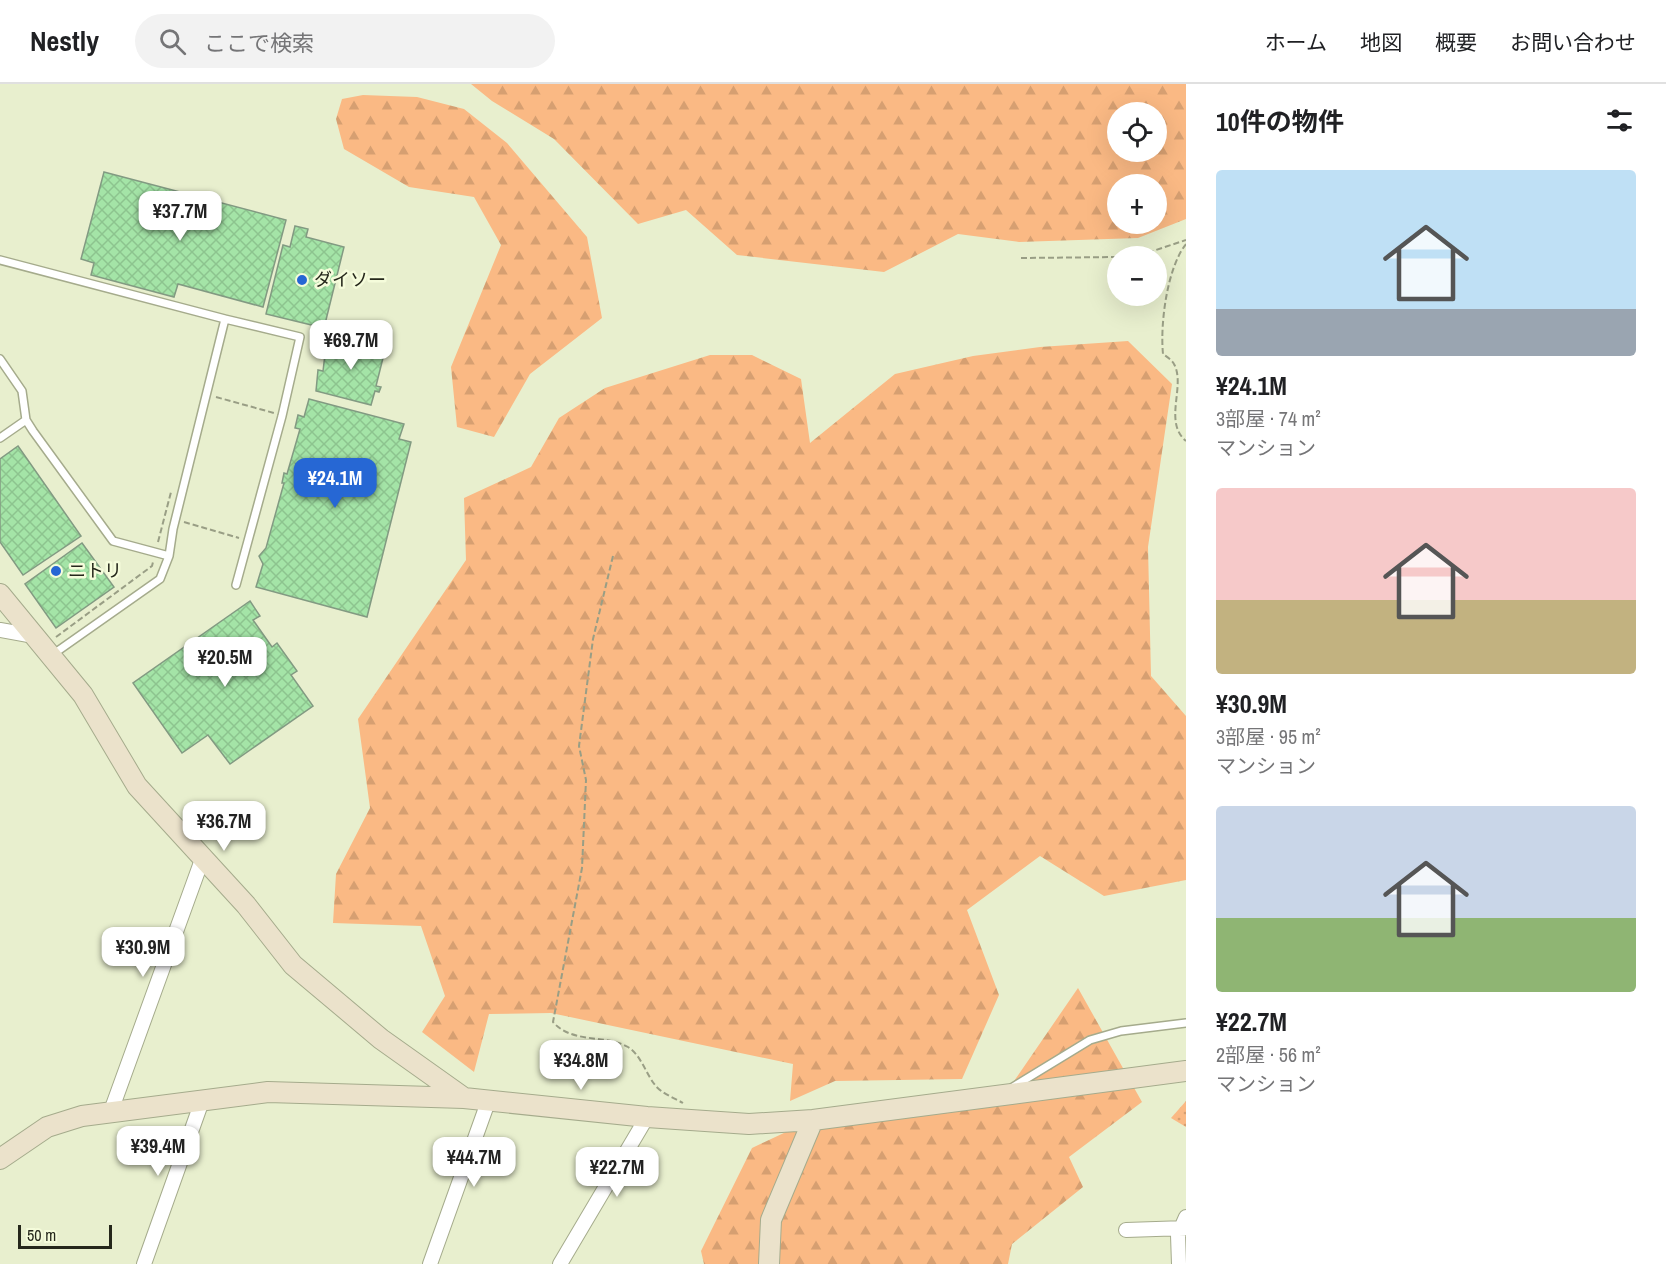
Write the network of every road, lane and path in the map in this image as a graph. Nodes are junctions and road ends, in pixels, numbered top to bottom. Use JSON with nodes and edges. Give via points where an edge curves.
{"nodes":[{"id":1,"x":1186,"y":242,"type":"edge"},
{"id":2,"x":1167,"y":247,"type":"edge"},
{"id":3,"x":1107,"y":256,"type":"edge"},
{"id":4,"x":1021,"y":258,"type":"dead end"},
{"id":5,"x":0,"y":261,"type":"edge"},
{"id":6,"x":225,"y":319,"type":"junction"},
{"id":7,"x":0,"y":358,"type":"edge"},
{"id":8,"x":208,"y":395,"type":"junction"},
{"id":9,"x":282,"y":416,"type":"junction"},
{"id":10,"x":26,"y":420,"type":"junction"},
{"id":11,"x":0,"y":438,"type":"edge"},
{"id":12,"x":1186,"y":441,"type":"edge"},
{"id":13,"x":173,"y":483,"type":"dead end"},
{"id":14,"x":164,"y":517,"type":"junction"},
{"id":15,"x":175,"y":519,"type":"junction"},
{"id":16,"x":248,"y":541,"type":"junction"},
{"id":17,"x":155,"y":553,"type":"junction"},
{"id":18,"x":169,"y":556,"type":"junction"},
{"id":19,"x":613,"y":556,"type":"dead end"},
{"id":20,"x":236,"y":585,"type":"dead end"},
{"id":21,"x":0,"y":594,"type":"edge"},
{"id":22,"x":0,"y":630,"type":"edge"},
{"id":23,"x":43,"y":646,"type":"junction"},
{"id":24,"x":203,"y":857,"type":"junction"},
{"id":25,"x":1186,"y":1023,"type":"edge"},
{"id":26,"x":1186,"y":1071,"type":"edge"},
{"id":27,"x":1001,"y":1095,"type":"junction"},
{"id":28,"x":464,"y":1098,"type":"junction"},
{"id":29,"x":202,"y":1101,"type":"junction"},
{"id":30,"x":488,"y":1102,"type":"junction"},
{"id":31,"x":111,"y":1111,"type":"junction"},
{"id":32,"x":647,"y":1117,"type":"junction"},
{"id":33,"x":694,"y":1120,"type":"junction"},
{"id":34,"x":813,"y":1120,"type":"junction"},
{"id":35,"x":0,"y":1160,"type":"edge"},
{"id":36,"x":1184,"y":1224,"type":"edge"},
{"id":37,"x":1126,"y":1230,"type":"dead end"},
{"id":38,"x":144,"y":1264,"type":"edge"},
{"id":39,"x":430,"y":1264,"type":"edge"},
{"id":40,"x":560,"y":1264,"type":"edge"},
{"id":41,"x":770,"y":1264,"type":"edge"},
{"id":42,"x":1179,"y":1264,"type":"edge"}],
"edges":[{"from":1,"to":2,"type":"path"},
{"from":1,"to":12,"type":"path","via":[[1165,305],[1162,340],[1163,354],[1175,364],[1179,377],[1176,427]]},
{"from":3,"to":4,"type":"path"},
{"from":5,"to":6,"type":"lane"},
{"from":6,"to":8,"type":"lane"},
{"from":6,"to":9,"type":"lane","via":[[300,337]]},
{"from":7,"to":10,"type":"lane","via":[[22,391]]},
{"from":8,"to":9,"type":"path"},
{"from":8,"to":15,"type":"lane"},
{"from":9,"to":16,"type":"lane"},
{"from":10,"to":11,"type":"lane"},
{"from":10,"to":17,"type":"lane","via":[[113,541]]},
{"from":13,"to":14,"type":"path"},
{"from":14,"to":15,"type":"path"},
{"from":14,"to":17,"type":"path"},
{"from":15,"to":16,"type":"path"},
{"from":15,"to":18,"type":"lane"},
{"from":16,"to":20,"type":"lane"},
{"from":17,"to":18,"type":"lane"},
{"from":17,"to":23,"type":"path","via":[[152,566]]},
{"from":18,"to":23,"type":"lane","via":[[160,579]]},
{"from":19,"to":33,"type":"path","via":[[593,639],[580,736],[586,780],[582,868],[553,1022],[559,1030],[572,1035],[627,1046],[656,1087],[686,1105]]},
{"from":21,"to":23,"type":"street"},
{"from":22,"to":23,"type":"street"},
{"from":23,"to":24,"type":"street","via":[[83,695],[137,786]]},
{"from":24,"to":28,"type":"street","via":[[293,965],[381,1038]]},
{"from":24,"to":31,"type":"street"},
{"from":25,"to":27,"type":"lane","via":[[1121,1030],[1090,1040]]},
{"from":26,"to":27,"type":"street"},
{"from":27,"to":34,"type":"street"},
{"from":28,"to":29,"type":"street","via":[[268,1092]]},
{"from":28,"to":30,"type":"street"},
{"from":29,"to":31,"type":"street"},
{"from":29,"to":38,"type":"street"},
{"from":30,"to":32,"type":"street"},
{"from":30,"to":39,"type":"street"},
{"from":31,"to":35,"type":"street","via":[[47,1127]]},
{"from":32,"to":33,"type":"street"},
{"from":32,"to":40,"type":"street"},
{"from":33,"to":34,"type":"street","via":[[749,1124]]},
{"from":34,"to":41,"type":"street","via":[[771,1220]]},
{"from":36,"to":37,"type":"street"},
{"from":36,"to":42,"type":"street","via":[[1178,1235]]}]}
